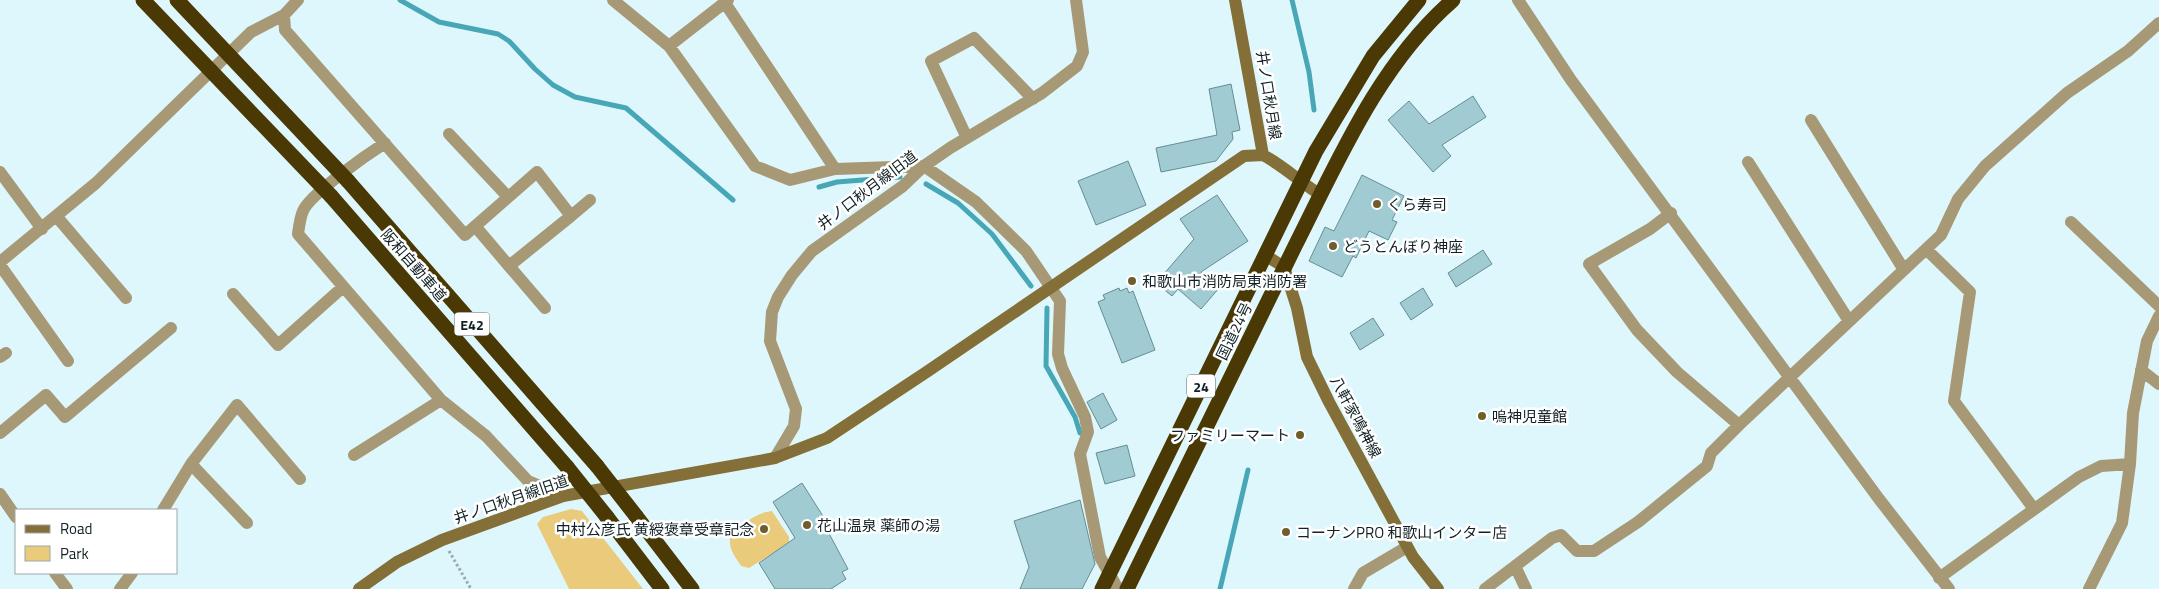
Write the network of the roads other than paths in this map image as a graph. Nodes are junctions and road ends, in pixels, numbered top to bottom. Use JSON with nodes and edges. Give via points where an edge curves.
{"nodes":[{"id":1,"x":143,"y":0,"type":"edge"},
{"id":2,"x":177,"y":0,"type":"edge"},
{"id":3,"x":298,"y":0,"type":"edge"},
{"id":4,"x":613,"y":0,"type":"edge"},
{"id":5,"x":1076,"y":0,"type":"edge"},
{"id":6,"x":1235,"y":0,"type":"edge"},
{"id":7,"x":1419,"y":0,"type":"edge"},
{"id":8,"x":1453,"y":0,"type":"edge"},
{"id":9,"x":1518,"y":0,"type":"edge"},
{"id":10,"x":726,"y":1,"type":"edge"},
{"id":11,"x":284,"y":15,"type":"junction"},
{"id":12,"x":2159,"y":23,"type":"edge"},
{"id":13,"x":669,"y":46,"type":"junction"},
{"id":14,"x":1033,"y":99,"type":"junction"},
{"id":15,"x":1811,"y":120,"type":"dead end"},
{"id":16,"x":449,"y":134,"type":"dead end"},
{"id":17,"x":967,"y":138,"type":"junction"},
{"id":18,"x":385,"y":143,"type":"junction"},
{"id":19,"x":1263,"y":155,"type":"junction"},
{"id":20,"x":1748,"y":162,"type":"dead end"},
{"id":21,"x":924,"y":166,"type":"junction"},
{"id":22,"x":835,"y":169,"type":"junction"},
{"id":23,"x":0,"y":172,"type":"edge"},
{"id":24,"x":1301,"y":183,"type":"junction"},
{"id":25,"x":1321,"y":195,"type":"junction"},
{"id":26,"x":508,"y":197,"type":"junction"},
{"id":27,"x":590,"y":200,"type":"dead end"},
{"id":28,"x":1671,"y":213,"type":"junction"},
{"id":29,"x":571,"y":216,"type":"junction"},
{"id":30,"x":57,"y":217,"type":"junction"},
{"id":31,"x":2071,"y":222,"type":"dead end"},
{"id":32,"x":475,"y":226,"type":"junction"},
{"id":33,"x":42,"y":229,"type":"junction"},
{"id":34,"x":1926,"y":249,"type":"junction"},
{"id":35,"x":1265,"y":255,"type":"junction"},
{"id":36,"x":0,"y":263,"type":"edge"},
{"id":37,"x":509,"y":266,"type":"junction"},
{"id":38,"x":1284,"y":267,"type":"junction"},
{"id":39,"x":1904,"y":270,"type":"junction"},
{"id":40,"x":343,"y":287,"type":"junction"},
{"id":41,"x":1052,"y":288,"type":"junction"},
{"id":42,"x":233,"y":294,"type":"dead end"},
{"id":43,"x":126,"y":298,"type":"dead end"},
{"id":44,"x":2159,"y":306,"type":"edge"},
{"id":45,"x":545,"y":308,"type":"dead end"},
{"id":46,"x":1849,"y":321,"type":"junction"},
{"id":47,"x":2158,"y":321,"type":"edge"},
{"id":48,"x":171,"y":328,"type":"dead end"},
{"id":49,"x":68,"y":361,"type":"dead end"},
{"id":50,"x":2141,"y":370,"type":"junction"},
{"id":51,"x":1790,"y":375,"type":"junction"},
{"id":52,"x":2159,"y":384,"type":"edge"},
{"id":53,"x":441,"y":400,"type":"junction"},
{"id":54,"x":1739,"y":425,"type":"junction"},
{"id":55,"x":0,"y":433,"type":"edge"},
{"id":56,"x":354,"y":455,"type":"dead end"},
{"id":57,"x":775,"y":458,"type":"junction"},
{"id":58,"x":191,"y":464,"type":"junction"},
{"id":59,"x":2130,"y":464,"type":"junction"},
{"id":60,"x":300,"y":479,"type":"dead end"},
{"id":61,"x":0,"y":494,"type":"edge"},
{"id":62,"x":563,"y":496,"type":"junction"},
{"id":63,"x":164,"y":509,"type":"edge"},
{"id":64,"x":2034,"y":509,"type":"junction"},
{"id":65,"x":15,"y":516,"type":"edge"},
{"id":66,"x":247,"y":524,"type":"dead end"},
{"id":67,"x":1408,"y":547,"type":"junction"},
{"id":68,"x":1515,"y":566,"type":"junction"},
{"id":69,"x":1110,"y":572,"type":"junction"},
{"id":70,"x":57,"y":574,"type":"edge"},
{"id":71,"x":131,"y":574,"type":"edge"},
{"id":72,"x":1944,"y":585,"type":"edge"},
{"id":73,"x":67,"y":589,"type":"edge"},
{"id":74,"x":120,"y":589,"type":"edge"},
{"id":75,"x":359,"y":589,"type":"edge"},
{"id":76,"x":662,"y":589,"type":"edge"},
{"id":77,"x":692,"y":589,"type":"edge"},
{"id":78,"x":1102,"y":589,"type":"edge"},
{"id":79,"x":1118,"y":589,"type":"edge"},
{"id":80,"x":1127,"y":589,"type":"edge"},
{"id":81,"x":1354,"y":589,"type":"edge"},
{"id":82,"x":1438,"y":589,"type":"edge"},
{"id":83,"x":1485,"y":589,"type":"edge"},
{"id":84,"x":1526,"y":589,"type":"edge"},
{"id":85,"x":2089,"y":589,"type":"edge"}],
"edges":[{"from":1,"to":76,"type":"highway","name":"阪和自動車道","number":"E42","bridge":true,"via":[[330,196],[567,467]]},
{"from":2,"to":77,"type":"highway","name":"阪和自動車道","number":"E42","bridge":true,"via":[[348,181],[597,466]]},
{"from":3,"to":11,"type":"street"},
{"from":4,"to":13,"type":"street"},
{"from":5,"to":14,"type":"street","name":"井ノ口秋月線旧道","via":[[1083,52],[1077,66]]},
{"from":6,"to":19,"type":"street","name":"井ノ口秋月線"},
{"from":7,"to":24,"type":"highway","name":"国道24号","number":"24","via":[[1373,56],[1316,151]]},
{"from":8,"to":25,"type":"highway","name":"国道24号","number":"24","via":[[1394,66]]},
{"from":9,"to":28,"type":"street","via":[[1571,80]]},
{"from":10,"to":13,"type":"street"},
{"from":10,"to":22,"type":"street"},
{"from":11,"to":18,"type":"street","via":[[285,30]]},
{"from":11,"to":30,"type":"street","via":[[251,32]]},
{"from":12,"to":34,"type":"street","via":[[2128,51],[2067,93],[1985,166],[1958,199],[1941,235]]},
{"from":13,"to":22,"type":"street","via":[[755,166],[790,180]]},
{"from":14,"to":17,"type":"street","name":"井ノ口秋月線旧道"},
{"from":14,"to":17,"type":"street","via":[[974,38],[931,61]]},
{"from":15,"to":39,"type":"street"},
{"from":16,"to":26,"type":"street"},
{"from":17,"to":21,"type":"street","name":"井ノ口秋月線旧道"},
{"from":18,"to":32,"type":"street","via":[[465,235]]},
{"from":18,"to":40,"type":"street","via":[[354,163],[303,210],[298,234]]},
{"from":19,"to":24,"type":"street","name":"井ノ口秋月線","via":[[1277,162]]},
{"from":19,"to":41,"type":"street","name":"井ノ口秋月線旧道","via":[[1244,156]]},
{"from":20,"to":46,"type":"street"},
{"from":21,"to":22,"type":"street"},
{"from":21,"to":41,"type":"street","via":[[976,202],[1001,224],[1026,251]]},
{"from":21,"to":57,"type":"street","name":"井ノ口秋月線旧道","via":[[903,186],[812,251],[778,297],[772,312],[770,341],[796,409],[794,426]]},
{"from":23,"to":33,"type":"street"},
{"from":24,"to":25,"type":"street","name":"井ノ口秋月線"},
{"from":24,"to":35,"type":"highway","name":"国道24号","number":"24"},
{"from":25,"to":38,"type":"highway","name":"国道24号","number":"24"},
{"from":26,"to":29,"type":"street","via":[[537,172]]},
{"from":26,"to":32,"type":"street"},
{"from":27,"to":29,"type":"street"},
{"from":28,"to":51,"type":"street"},
{"from":28,"to":54,"type":"street","via":[[1589,264],[1677,372]]},
{"from":29,"to":37,"type":"street"},
{"from":30,"to":33,"type":"street"},
{"from":30,"to":43,"type":"street"},
{"from":31,"to":44,"type":"street"},
{"from":32,"to":37,"type":"street"},
{"from":33,"to":36,"type":"street"},
{"from":34,"to":39,"type":"street"},
{"from":34,"to":64,"type":"street","via":[[1970,292],[1954,401]]},
{"from":35,"to":38,"type":"street"},
{"from":35,"to":69,"type":"highway","name":"国道24号","number":"24"},
{"from":36,"to":49,"type":"street"},
{"from":37,"to":45,"type":"street"},
{"from":38,"to":67,"type":"street","name":"八軒家鳴神線","via":[[1307,357]]},
{"from":38,"to":80,"type":"highway","name":"国道24号","number":"24"},
{"from":39,"to":46,"type":"street"},
{"from":40,"to":42,"type":"street","via":[[278,345]]},
{"from":40,"to":53,"type":"street"},
{"from":41,"to":57,"type":"street","name":"井ノ口秋月線旧道","via":[[828,438]]},
{"from":41,"to":69,"type":"street","via":[[1061,306],[1058,354],[1085,418],[1088,432],[1080,454],[1100,557]]},
{"from":46,"to":51,"type":"street"},
{"from":47,"to":50,"type":"street","via":[[2147,341]]},
{"from":48,"to":55,"type":"street","via":[[65,417],[46,395]]},
{"from":50,"to":52,"type":"street"},
{"from":50,"to":59,"type":"street","via":[[2132,413]]},
{"from":51,"to":54,"type":"street"},
{"from":51,"to":72,"type":"street"},
{"from":53,"to":56,"type":"street"},
{"from":53,"to":62,"type":"street","via":[[486,436],[528,481]]},
{"from":54,"to":68,"type":"street","via":[[1711,453],[1707,466],[1638,522],[1594,551],[1577,551],[1562,535],[1552,538]]},
{"from":57,"to":62,"type":"street","name":"井ノ口秋月線旧道"},
{"from":58,"to":60,"type":"street","via":[[237,405]]},
{"from":58,"to":63,"type":"street"},
{"from":58,"to":66,"type":"street"},
{"from":59,"to":64,"type":"street","via":[[2101,466],[2079,477]]},
{"from":59,"to":85,"type":"street","via":[[2122,523]]},
{"from":61,"to":65,"type":"street"},
{"from":62,"to":75,"type":"street","name":"井ノ口秋月線旧道","via":[[442,540],[397,562]]},
{"from":64,"to":72,"type":"street"},
{"from":67,"to":81,"type":"street","via":[[1364,573]]},
{"from":67,"to":82,"type":"street","name":"八軒家鳴神線"},
{"from":68,"to":83,"type":"street"},
{"from":68,"to":84,"type":"street"},
{"from":69,"to":78,"type":"highway","name":"国道24号","number":"24"},
{"from":69,"to":79,"type":"street"},
{"from":70,"to":73,"type":"street"},
{"from":71,"to":74,"type":"street"}]}
